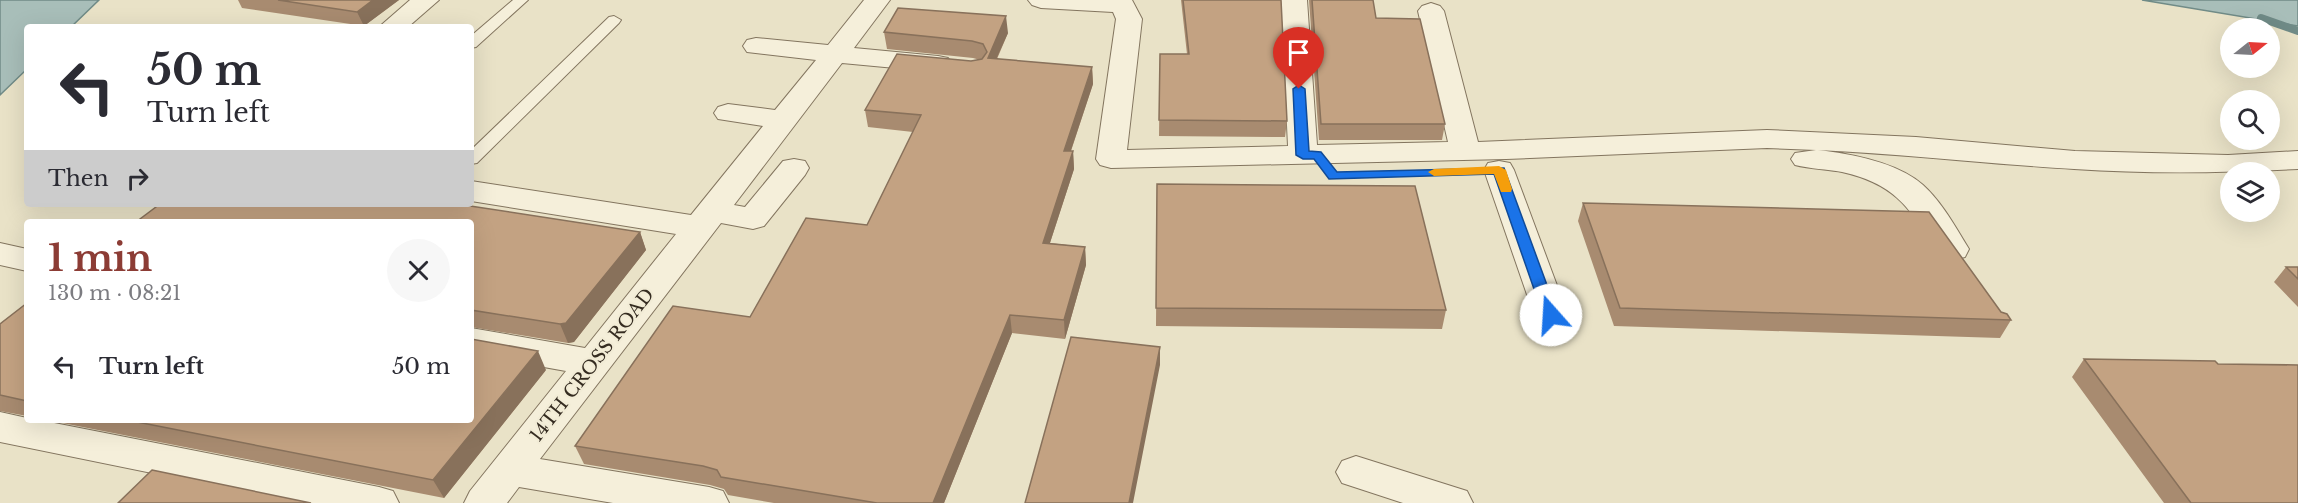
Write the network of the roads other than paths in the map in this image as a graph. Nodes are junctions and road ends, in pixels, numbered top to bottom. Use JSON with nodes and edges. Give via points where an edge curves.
{"nodes":[{"id":1,"x":426,"y":0,"type":"edge"},
{"id":2,"x":521,"y":0,"type":"edge"},
{"id":3,"x":877,"y":0,"type":"edge"},
{"id":4,"x":1041,"y":0,"type":"edge"},
{"id":5,"x":1294,"y":0,"type":"edge"},
{"id":6,"x":1431,"y":11,"type":"dead end"},
{"id":7,"x":614,"y":20,"type":"dead end"},
{"id":8,"x":396,"y":24,"type":"edge"},
{"id":9,"x":474,"y":41,"type":"edge"},
{"id":10,"x":756,"y":46,"type":"dead end"},
{"id":11,"x":835,"y":54,"type":"junction"},
{"id":12,"x":962,"y":67,"type":"edge"},
{"id":13,"x":728,"y":113,"type":"dead end"},
{"id":14,"x":784,"y":120,"type":"junction"},
{"id":15,"x":1465,"y":151,"type":"junction"},
{"id":16,"x":1310,"y":155,"type":"junction"},
{"id":17,"x":474,"y":156,"type":"edge"},
{"id":18,"x":2298,"y":160,"type":"edge"},
{"id":19,"x":794,"y":168,"type":"dead end"},
{"id":20,"x":1499,"y":170,"type":"junction"},
{"id":21,"x":474,"y":191,"type":"edge"},
{"id":22,"x":706,"y":219,"type":"junction"},
{"id":23,"x":0,"y":254,"type":"edge"},
{"id":24,"x":24,"y":259,"type":"edge"},
{"id":25,"x":1971,"y":274,"type":"edge"},
{"id":26,"x":1551,"y":315,"type":"dead end"},
{"id":27,"x":474,"y":342,"type":"edge"},
{"id":28,"x":594,"y":363,"type":"junction"},
{"id":29,"x":0,"y":427,"type":"edge"},
{"id":30,"x":510,"y":470,"type":"junction"},
{"id":31,"x":1356,"y":472,"type":"dead end"},
{"id":32,"x":379,"y":503,"type":"edge"},
{"id":33,"x":484,"y":503,"type":"edge"},
{"id":34,"x":709,"y":503,"type":"edge"},
{"id":35,"x":1453,"y":503,"type":"edge"}],
"edges":[{"from":1,"to":8,"type":"street"},
{"from":2,"to":9,"type":"lane"},
{"from":3,"to":11,"type":"street","name":"14TH CROSS ROAD"},
{"from":4,"to":16,"type":"street","via":[[1123,5],[1129,19],[1111,159]]},
{"from":5,"to":16,"type":"street"},
{"from":6,"to":15,"type":"street"},
{"from":7,"to":17,"type":"lane"},
{"from":10,"to":11,"type":"street"},
{"from":11,"to":12,"type":"street"},
{"from":11,"to":14,"type":"street","name":"14TH CROSS ROAD"},
{"from":13,"to":14,"type":"street"},
{"from":14,"to":22,"type":"street","name":"14TH CROSS ROAD"},
{"from":15,"to":16,"type":"street"},
{"from":15,"to":18,"type":"street","via":[[1767,139],[1916,146],[2075,160],[2228,164]]},
{"from":16,"to":20,"type":"street","via":[[1334,176]]},
{"from":19,"to":22,"type":"street","via":[[753,219]]},
{"from":20,"to":25,"type":"street","via":[[1818,159],[1850,164],[1911,192]]},
{"from":20,"to":26,"type":"street"},
{"from":21,"to":22,"type":"street"},
{"from":22,"to":28,"type":"street","name":"14TH CROSS ROAD"},
{"from":23,"to":24,"type":"street"},
{"from":27,"to":28,"type":"street"},
{"from":28,"to":30,"type":"street","name":"14TH CROSS ROAD"},
{"from":29,"to":32,"type":"street"},
{"from":30,"to":33,"type":"street","name":"14TH CROSS ROAD"},
{"from":30,"to":34,"type":"street"},
{"from":31,"to":35,"type":"street"}]}
